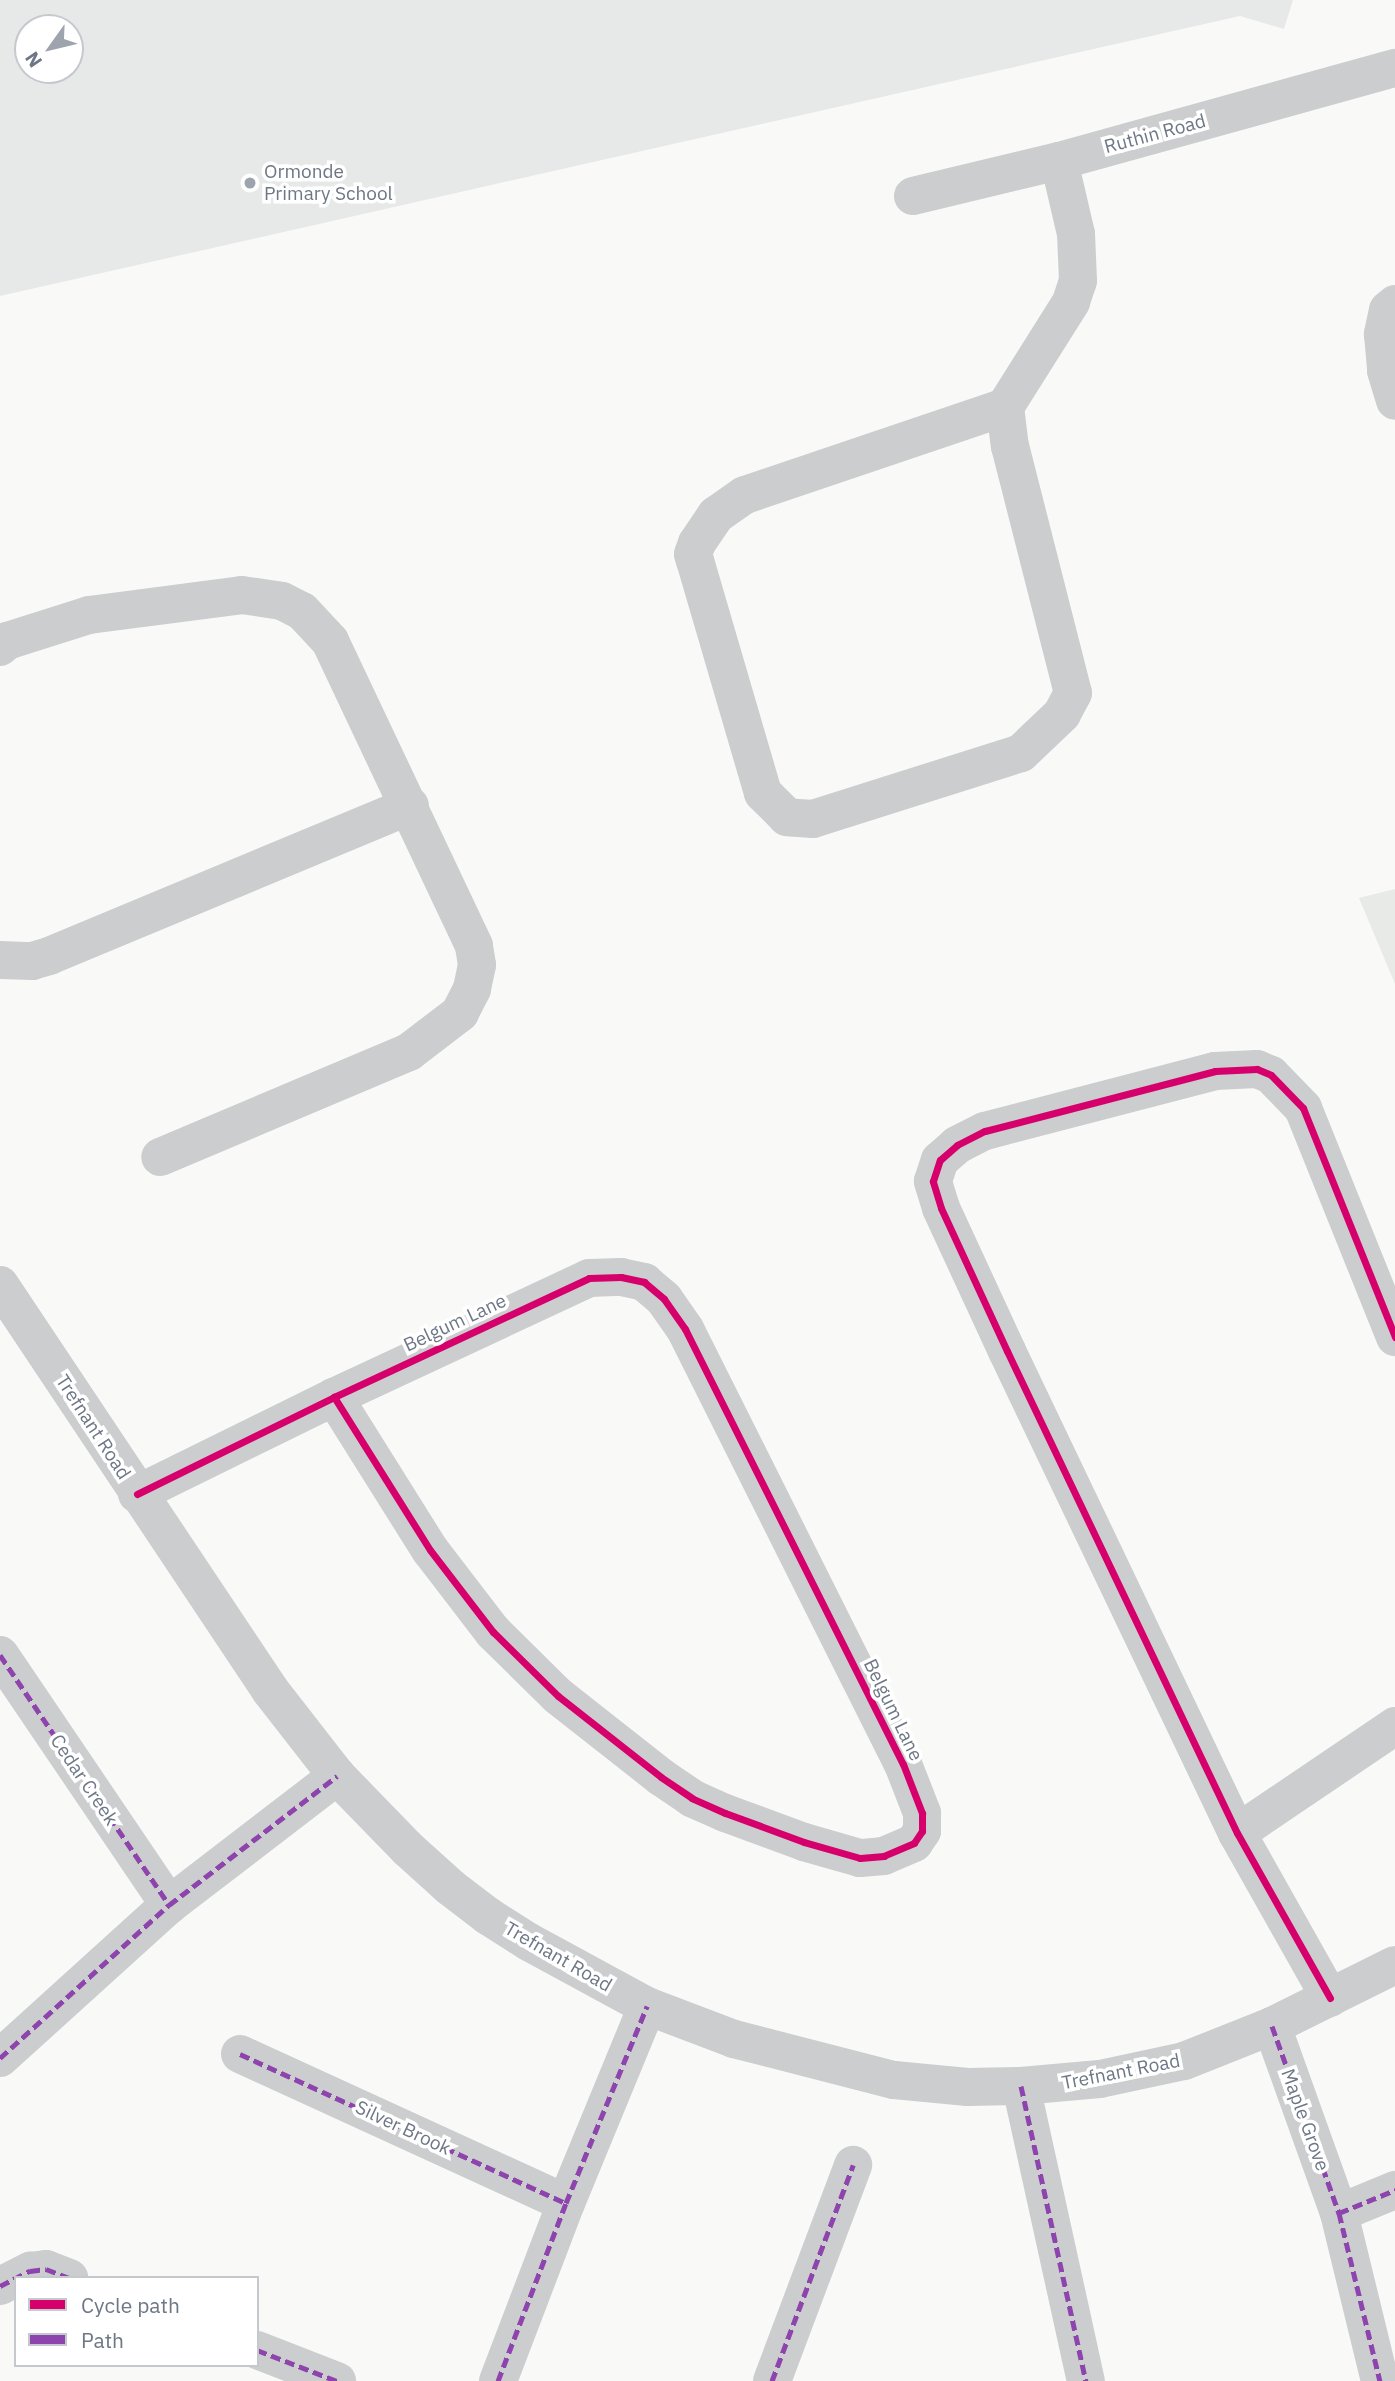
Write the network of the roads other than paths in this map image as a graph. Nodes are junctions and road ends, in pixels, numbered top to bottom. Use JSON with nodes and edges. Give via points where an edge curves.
{"nodes":[{"id":1,"x":1395,"y":68,"type":"edge"},
{"id":2,"x":1059,"y":161,"type":"junction"},
{"id":3,"x":914,"y":196,"type":"dead end"},
{"id":4,"x":1395,"y":304,"type":"edge"},
{"id":5,"x":1395,"y":401,"type":"edge"},
{"id":6,"x":1005,"y":407,"type":"junction"},
{"id":7,"x":0,"y":647,"type":"edge"},
{"id":8,"x":410,"y":806,"type":"junction"},
{"id":9,"x":0,"y":960,"type":"edge"},
{"id":10,"x":160,"y":1157,"type":"dead end"},
{"id":11,"x":0,"y":1284,"type":"edge"},
{"id":12,"x":1395,"y":1337,"type":"edge"},
{"id":13,"x":334,"y":1396,"type":"junction"},
{"id":14,"x":137,"y":1494,"type":"junction"},
{"id":15,"x":0,"y":1655,"type":"edge"},
{"id":16,"x":1395,"y":1726,"type":"edge"},
{"id":17,"x":337,"y":1776,"type":"junction"},
{"id":18,"x":1237,"y":1832,"type":"junction"},
{"id":19,"x":169,"y":1905,"type":"junction"},
{"id":20,"x":1395,"y":1965,"type":"edge"},
{"id":21,"x":1330,"y":1998,"type":"junction"},
{"id":22,"x":647,"y":2006,"type":"junction"},
{"id":23,"x":1272,"y":2026,"type":"junction"},
{"id":24,"x":240,"y":2054,"type":"dead end"},
{"id":25,"x":0,"y":2058,"type":"edge"},
{"id":26,"x":1021,"y":2086,"type":"junction"},
{"id":27,"x":853,"y":2165,"type":"dead end"},
{"id":28,"x":1395,"y":2190,"type":"edge"},
{"id":29,"x":566,"y":2203,"type":"junction"},
{"id":30,"x":1339,"y":2213,"type":"junction"},
{"id":31,"x":24,"y":2276,"type":"edge"},
{"id":32,"x":64,"y":2276,"type":"edge"},
{"id":33,"x":259,"y":2351,"type":"edge"},
{"id":34,"x":337,"y":2381,"type":"edge"},
{"id":35,"x":499,"y":2381,"type":"edge"},
{"id":36,"x":772,"y":2381,"type":"edge"},
{"id":37,"x":1086,"y":2381,"type":"edge"},
{"id":38,"x":1380,"y":2381,"type":"edge"}],
"edges":[{"from":1,"to":2,"type":"street","name":"Ruthin Road"},
{"from":2,"to":3,"type":"street","name":"Ruthin Road"},
{"from":2,"to":6,"type":"street","via":[[1076,234],[1079,281],[1071,302]]},
{"from":4,"to":5,"type":"street","via":[[1388,310],[1383,334],[1386,371]]},
{"from":6,"to":6,"type":"street","via":[[1010,446],[1073,693],[1062,714],[1021,753],[813,819],[787,817],[763,793],[693,554],[703,530],[727,505],[745,495]]},
{"from":7,"to":8,"type":"street","via":[[89,615],[242,595],[282,601],[302,611],[330,641]]},
{"from":8,"to":9,"type":"street","via":[[49,956],[32,961]]},
{"from":8,"to":10,"type":"street","via":[[474,946],[477,965],[472,989],[460,1013],[409,1052]]},
{"from":11,"to":14,"type":"street","name":"Trefnant Road"},
{"from":12,"to":18,"type":"street","via":[[1303,1108],[1271,1075],[1257,1069],[1215,1070],[985,1131],[940,1160],[933,1181],[941,1208]]},
{"from":13,"to":13,"type":"street","name":"Belgum Lane","via":[[589,1278],[614,1276],[644,1282],[664,1299],[685,1329],[903,1764],[922,1813],[922,1831],[914,1843],[884,1856],[860,1858],[725,1813],[661,1777],[558,1696],[493,1632],[430,1550]]},
{"from":13,"to":14,"type":"street","name":"Belgum Lane"},
{"from":14,"to":17,"type":"street","name":"Trefnant Road","via":[[270,1690]]},
{"from":15,"to":19,"type":"street","name":"Cedar Creek"},
{"from":16,"to":18,"type":"street"},
{"from":17,"to":19,"type":"street"},
{"from":17,"to":22,"type":"street","name":"Trefnant Road","via":[[408,1849],[488,1916]]},
{"from":18,"to":21,"type":"street"},
{"from":19,"to":25,"type":"street"},
{"from":20,"to":21,"type":"street","name":"Trefnant Road"},
{"from":21,"to":23,"type":"street","name":"Trefnant Road"},
{"from":22,"to":26,"type":"street","name":"Trefnant Road","via":[[734,2039],[894,2080],[968,2087]]},
{"from":22,"to":29,"type":"street"},
{"from":23,"to":26,"type":"street","name":"Trefnant Road","via":[[1184,2061],[1144,2071]]},
{"from":23,"to":30,"type":"street","name":"Maple Grove"},
{"from":24,"to":29,"type":"street","name":"Silver Brook"},
{"from":26,"to":37,"type":"street"},
{"from":27,"to":36,"type":"street"},
{"from":28,"to":30,"type":"street"},
{"from":29,"to":35,"type":"street"},
{"from":30,"to":38,"type":"street","name":"Maple Grove"},
{"from":31,"to":32,"type":"street","via":[[46,2269]]},
{"from":33,"to":34,"type":"street"}]}
